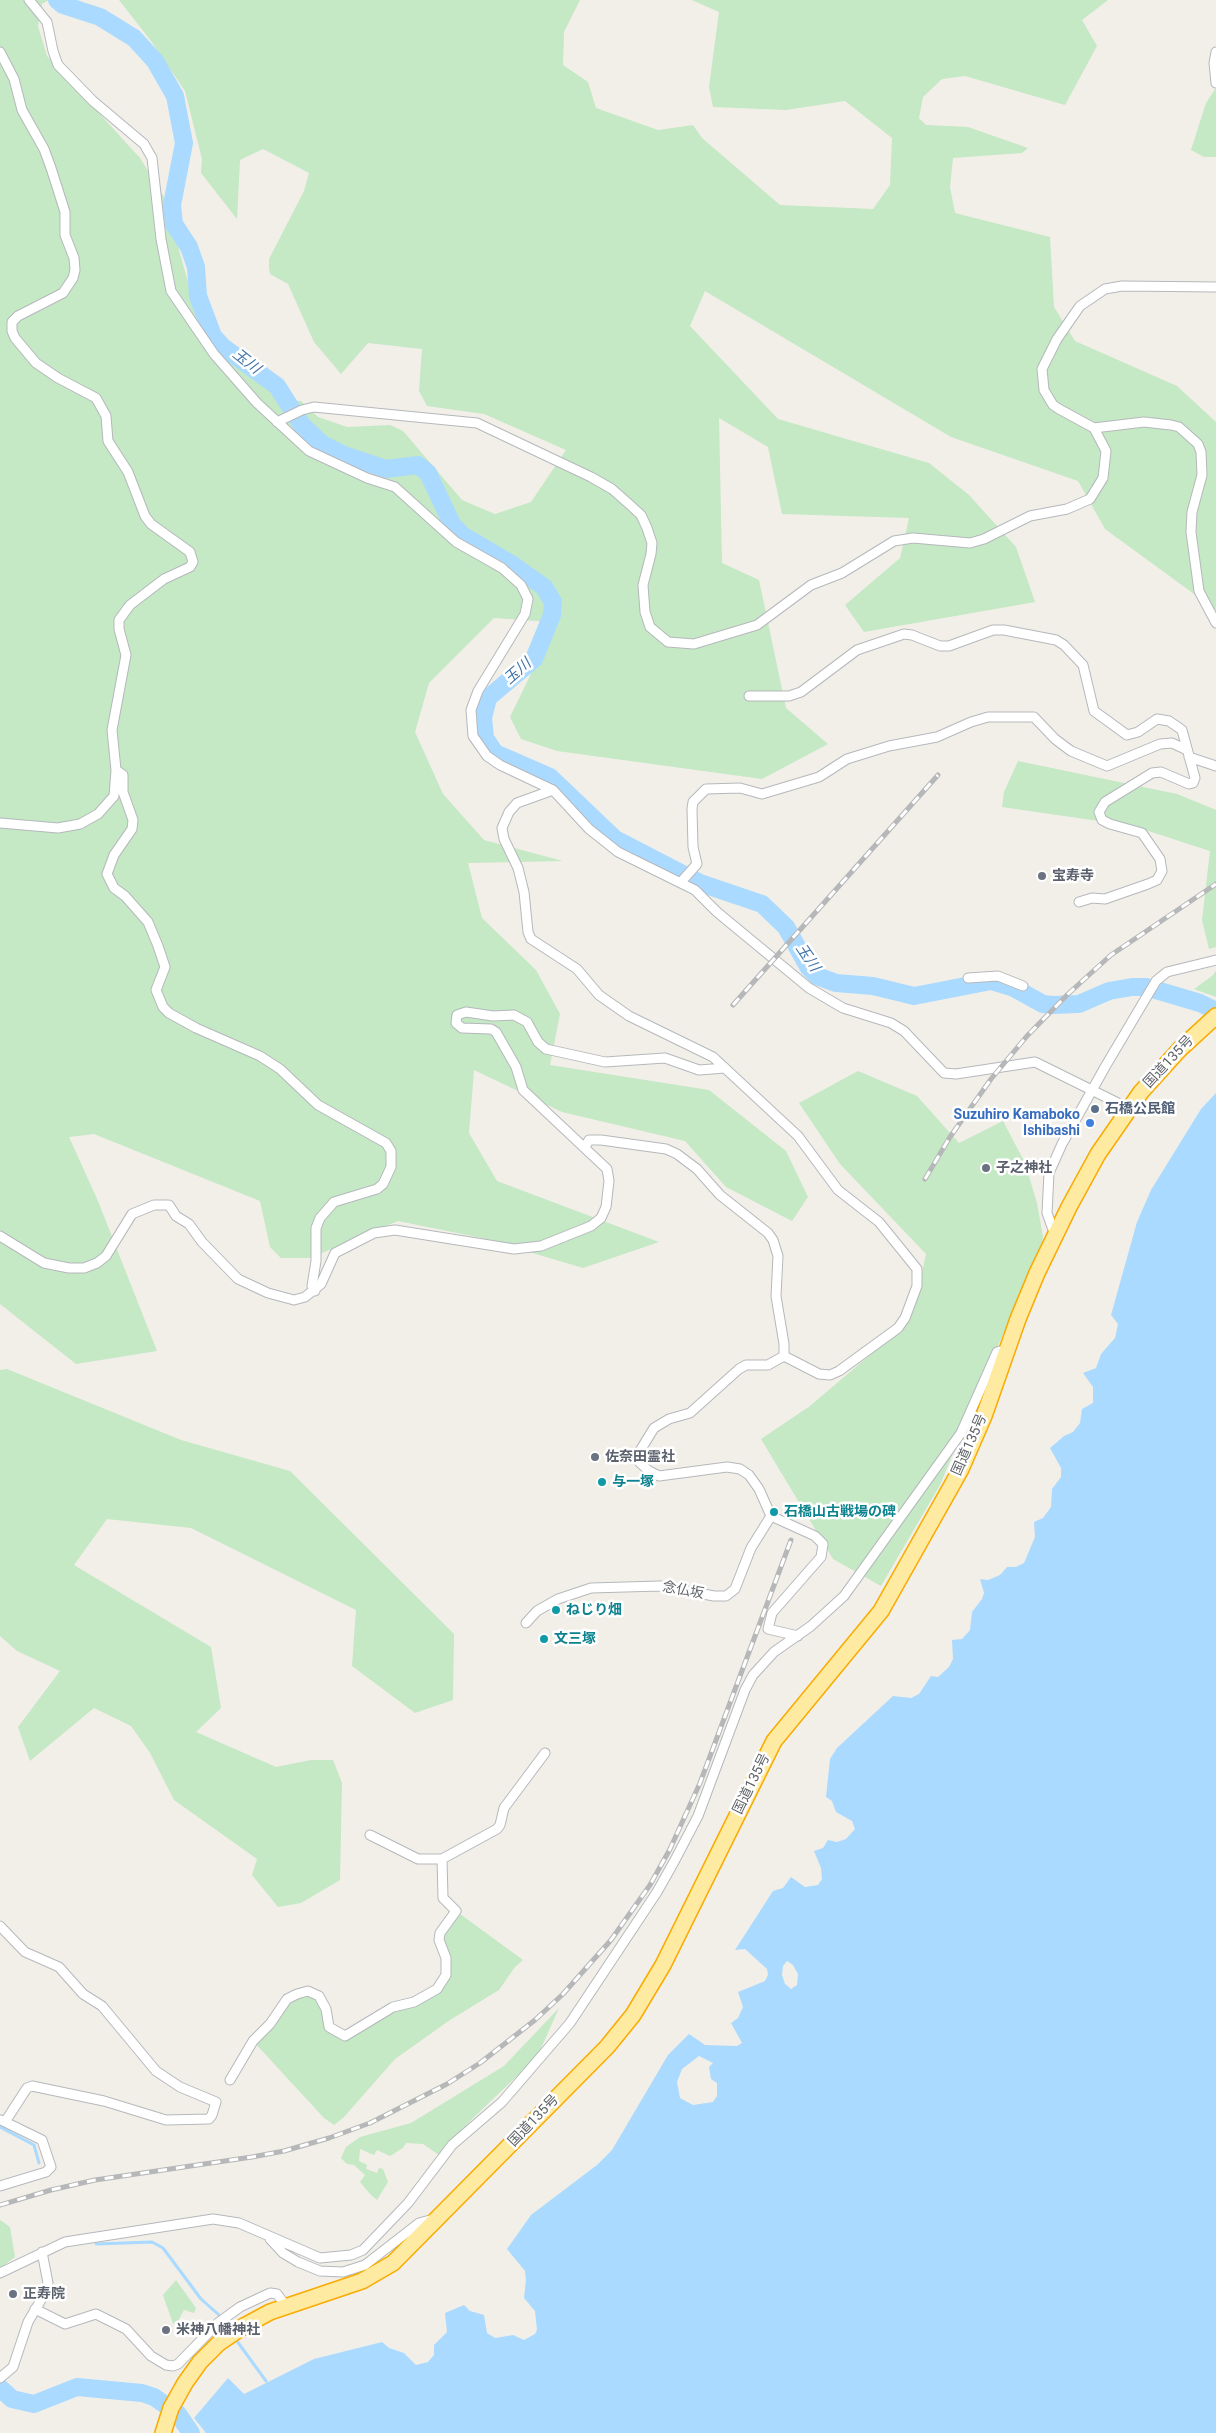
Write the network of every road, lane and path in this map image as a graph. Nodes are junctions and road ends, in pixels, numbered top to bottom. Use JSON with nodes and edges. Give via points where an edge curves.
{"nodes":[{"id":1,"x":29,"y":0,"type":"edge"},
{"id":2,"x":0,"y":52,"type":"edge"},
{"id":3,"x":1216,"y":52,"type":"edge"},
{"id":4,"x":1216,"y":83,"type":"edge"},
{"id":5,"x":1216,"y":287,"type":"edge"},
{"id":6,"x":277,"y":422,"type":"junction"},
{"id":7,"x":1094,"y":428,"type":"junction"},
{"id":8,"x":1216,"y":623,"type":"edge"},
{"id":9,"x":750,"y":696,"type":"dead end"},
{"id":10,"x":1188,"y":754,"type":"junction"},
{"id":11,"x":1216,"y":766,"type":"edge"},
{"id":12,"x":116,"y":770,"type":"junction"},
{"id":13,"x":553,"y":790,"type":"junction"},
{"id":14,"x":0,"y":823,"type":"edge"},
{"id":15,"x":681,"y":882,"type":"junction"},
{"id":16,"x":1079,"y":902,"type":"dead end"},
{"id":17,"x":1216,"y":960,"type":"edge"},
{"id":18,"x":968,"y":978,"type":"dead end"},
{"id":19,"x":1023,"y":986,"type":"dead end"},
{"id":20,"x":1211,"y":1020,"type":"edge"},
{"id":21,"x":725,"y":1068,"type":"junction"},
{"id":22,"x":1092,"y":1091,"type":"junction"},
{"id":23,"x":1131,"y":1104,"type":"junction"},
{"id":24,"x":585,"y":1147,"type":"junction"},
{"id":25,"x":1055,"y":1235,"type":"junction"},
{"id":26,"x":0,"y":1236,"type":"edge"},
{"id":27,"x":315,"y":1291,"type":"junction"},
{"id":28,"x":1007,"y":1350,"type":"junction"},
{"id":29,"x":784,"y":1356,"type":"junction"},
{"id":30,"x":771,"y":1516,"type":"junction"},
{"id":31,"x":526,"y":1623,"type":"dead end"},
{"id":32,"x":798,"y":1636,"type":"junction"},
{"id":33,"x":544,"y":1753,"type":"dead end"},
{"id":34,"x":370,"y":1835,"type":"dead end"},
{"id":35,"x":442,"y":1859,"type":"junction"},
{"id":36,"x":0,"y":1926,"type":"edge"},
{"id":37,"x":230,"y":2080,"type":"dead end"},
{"id":38,"x":2,"y":2121,"type":"edge"},
{"id":39,"x":0,"y":2186,"type":"edge"},
{"id":40,"x":434,"y":2223,"type":"junction"},
{"id":41,"x":268,"y":2237,"type":"junction"},
{"id":42,"x":42,"y":2252,"type":"junction"},
{"id":43,"x":0,"y":2273,"type":"edge"},
{"id":44,"x":286,"y":2306,"type":"junction"},
{"id":45,"x":35,"y":2309,"type":"junction"},
{"id":46,"x":0,"y":2378,"type":"edge"},
{"id":47,"x":164,"y":2426,"type":"edge"}],
"edges":[{"from":1,"to":6,"type":"street","via":[[47,22],[58,65],[93,101],[144,144],[152,158],[161,239],[173,296],[214,354]]},
{"from":2,"to":12,"type":"street","via":[[14,79],[22,110],[51,168],[65,212],[64,234],[74,258],[75,270],[63,292],[12,322],[14,338],[36,363],[96,398],[106,416],[108,440],[128,472],[145,516],[193,557],[190,567],[164,579],[130,605],[119,620],[126,655],[112,730]]},
{"from":3,"to":4,"type":"street"},
{"from":5,"to":7,"type":"street","via":[[1122,286],[1105,289],[1080,306],[1045,359],[1041,381],[1053,405]]},
{"from":6,"to":7,"type":"street","via":[[314,407],[477,423],[612,489],[641,515],[652,544],[643,585],[647,620],[662,639],[681,645],[717,639],[757,626],[811,585],[842,573],[894,541],[913,538],[970,542],[984,539],[1030,516],[1078,506],[1090,498],[1103,478],[1106,451]]},
{"from":6,"to":13,"type":"street","via":[[309,451],[367,478],[395,487],[456,542],[502,568],[521,585],[528,599],[525,614],[474,701],[471,729],[487,756]]},
{"from":7,"to":8,"type":"street","via":[[1144,422],[1171,425],[1179,427],[1198,444],[1202,475],[1192,512],[1191,532],[1199,591]]},
{"from":9,"to":10,"type":"street","via":[[789,696],[802,692],[857,650],[904,634],[948,646],[993,630],[1004,630],[1056,640],[1064,645],[1083,665],[1094,711],[1122,733],[1133,734],[1150,722],[1163,719],[1182,730]]},
{"from":10,"to":11,"type":"street"},
{"from":10,"to":15,"type":"street","via":[[1172,743],[1160,744],[1107,766],[1071,751],[1034,717],[988,717],[937,736],[847,759],[818,777],[762,794],[740,788],[706,788],[692,809],[697,864]]},
{"from":10,"to":16,"type":"street","via":[[1195,778],[1193,782],[1185,783],[1161,772],[1152,772],[1105,802],[1099,812],[1105,822],[1145,836],[1160,859],[1159,878],[1105,899]]},
{"from":12,"to":14,"type":"street","via":[[114,796],[91,820],[58,828]]},
{"from":12,"to":27,"type":"street","via":[[123,775],[123,792],[133,820],[132,829],[114,855],[107,874],[114,888],[126,896],[148,922],[165,967],[156,990],[163,1007],[196,1028],[260,1056],[280,1069],[318,1105],[386,1143],[391,1151],[391,1167],[383,1184],[377,1189],[334,1202],[320,1218],[316,1228],[312,1286]]},
{"from":13,"to":15,"type":"street","via":[[589,830],[618,852]]},
{"from":13,"to":21,"type":"street","via":[[517,803],[502,828],[518,868],[531,939],[577,969],[599,995],[629,1016],[713,1058]]},
{"from":15,"to":22,"type":"street","via":[[695,890],[810,988],[843,1008],[891,1023],[904,1031],[944,1073],[1035,1062]]},
{"from":17,"to":22,"type":"street","via":[[1168,972],[1156,981]]},
{"from":18,"to":19,"type":"street","via":[[998,976]]},
{"from":20,"to":23,"type":"highway","name":"国道135号"},
{"from":21,"to":24,"type":"street","via":[[699,1070],[665,1058],[605,1062],[546,1050],[527,1022],[514,1015],[466,1012],[457,1015],[456,1023],[462,1028],[496,1032],[516,1067],[523,1090]]},
{"from":21,"to":29,"type":"street","via":[[798,1136],[838,1190],[879,1222],[917,1269],[917,1286],[898,1328],[839,1371],[830,1375],[819,1374]]},
{"from":22,"to":23,"type":"street"},
{"from":22,"to":25,"type":"street","via":[[1049,1173],[1047,1213]]},
{"from":23,"to":25,"type":"highway","name":"国道135号","via":[[1098,1154]]},
{"from":24,"to":27,"type":"street","via":[[607,1169],[609,1181],[606,1207],[596,1223],[541,1246],[514,1248],[395,1230],[374,1233],[335,1254]]},
{"from":24,"to":29,"type":"street","via":[[590,1140],[601,1140],[666,1149],[677,1154],[697,1169],[720,1195],[768,1233],[778,1256],[776,1296]]},
{"from":25,"to":28,"type":"highway","name":"国道135号"},
{"from":26,"to":27,"type":"street","via":[[44,1263],[84,1268],[106,1256],[132,1214],[154,1205],[168,1205],[238,1279],[294,1300]]},
{"from":28,"to":32,"type":"street","via":[[997,1352],[961,1433],[844,1596]]},
{"from":28,"to":40,"type":"highway","name":"国道135号","via":[[969,1452],[929,1528],[881,1611],[774,1741],[642,2002],[607,2047]]},
{"from":29,"to":30,"type":"street","via":[[768,1365],[746,1365],[739,1369],[690,1413],[669,1419],[654,1428],[638,1454],[640,1463],[659,1476],[727,1467],[740,1469],[759,1489]]},
{"from":30,"to":31,"type":"street","name":"念仏坂","via":[[751,1548],[735,1589],[726,1596],[660,1586],[590,1588],[558,1599]]},
{"from":30,"to":32,"type":"street","via":[[815,1536],[823,1544],[821,1557],[772,1613],[768,1629]]},
{"from":32,"to":41,"type":"street","via":[[774,1652],[753,1675],[698,1816],[666,1876],[583,2005],[533,2068],[502,2102],[452,2145],[408,2203],[363,2250],[351,2256],[320,2258]]},
{"from":33,"to":35,"type":"street","via":[[504,1808],[500,1825]]},
{"from":34,"to":35,"type":"street","via":[[418,1859]]},
{"from":35,"to":37,"type":"street","via":[[443,1898],[456,1911],[438,1940],[446,1958],[446,1975],[437,1988],[414,2002],[393,2006],[345,2036],[329,2027],[326,2009],[319,1996],[308,1991],[297,1994],[287,1999],[270,2024],[253,2041]]},
{"from":36,"to":38,"type":"street","via":[[25,1952],[59,1967],[83,1994],[102,2006],[156,2071],[180,2087],[216,2102],[208,2119],[166,2120],[104,2101],[32,2086]]},
{"from":38,"to":39,"type":"street","via":[[42,2140],[51,2168]]},
{"from":40,"to":41,"type":"street","via":[[430,2220],[418,2223],[366,2265],[343,2272],[320,2271],[298,2262],[283,2253]]},
{"from":40,"to":44,"type":"highway","name":"国道135号","via":[[398,2259],[378,2273]]},
{"from":41,"to":42,"type":"street","via":[[239,2223],[213,2219],[74,2240]]},
{"from":42,"to":43,"type":"street"},
{"from":42,"to":45,"type":"street","via":[[48,2283]]},
{"from":44,"to":45,"type":"street","via":[[277,2294],[270,2293],[228,2315],[173,2366],[151,2356],[126,2329],[96,2314],[64,2324]]},
{"from":44,"to":47,"type":"highway","name":"国道135号","via":[[235,2331],[208,2353],[185,2383]]},
{"from":45,"to":46,"type":"street","via":[[13,2367]]}]}
